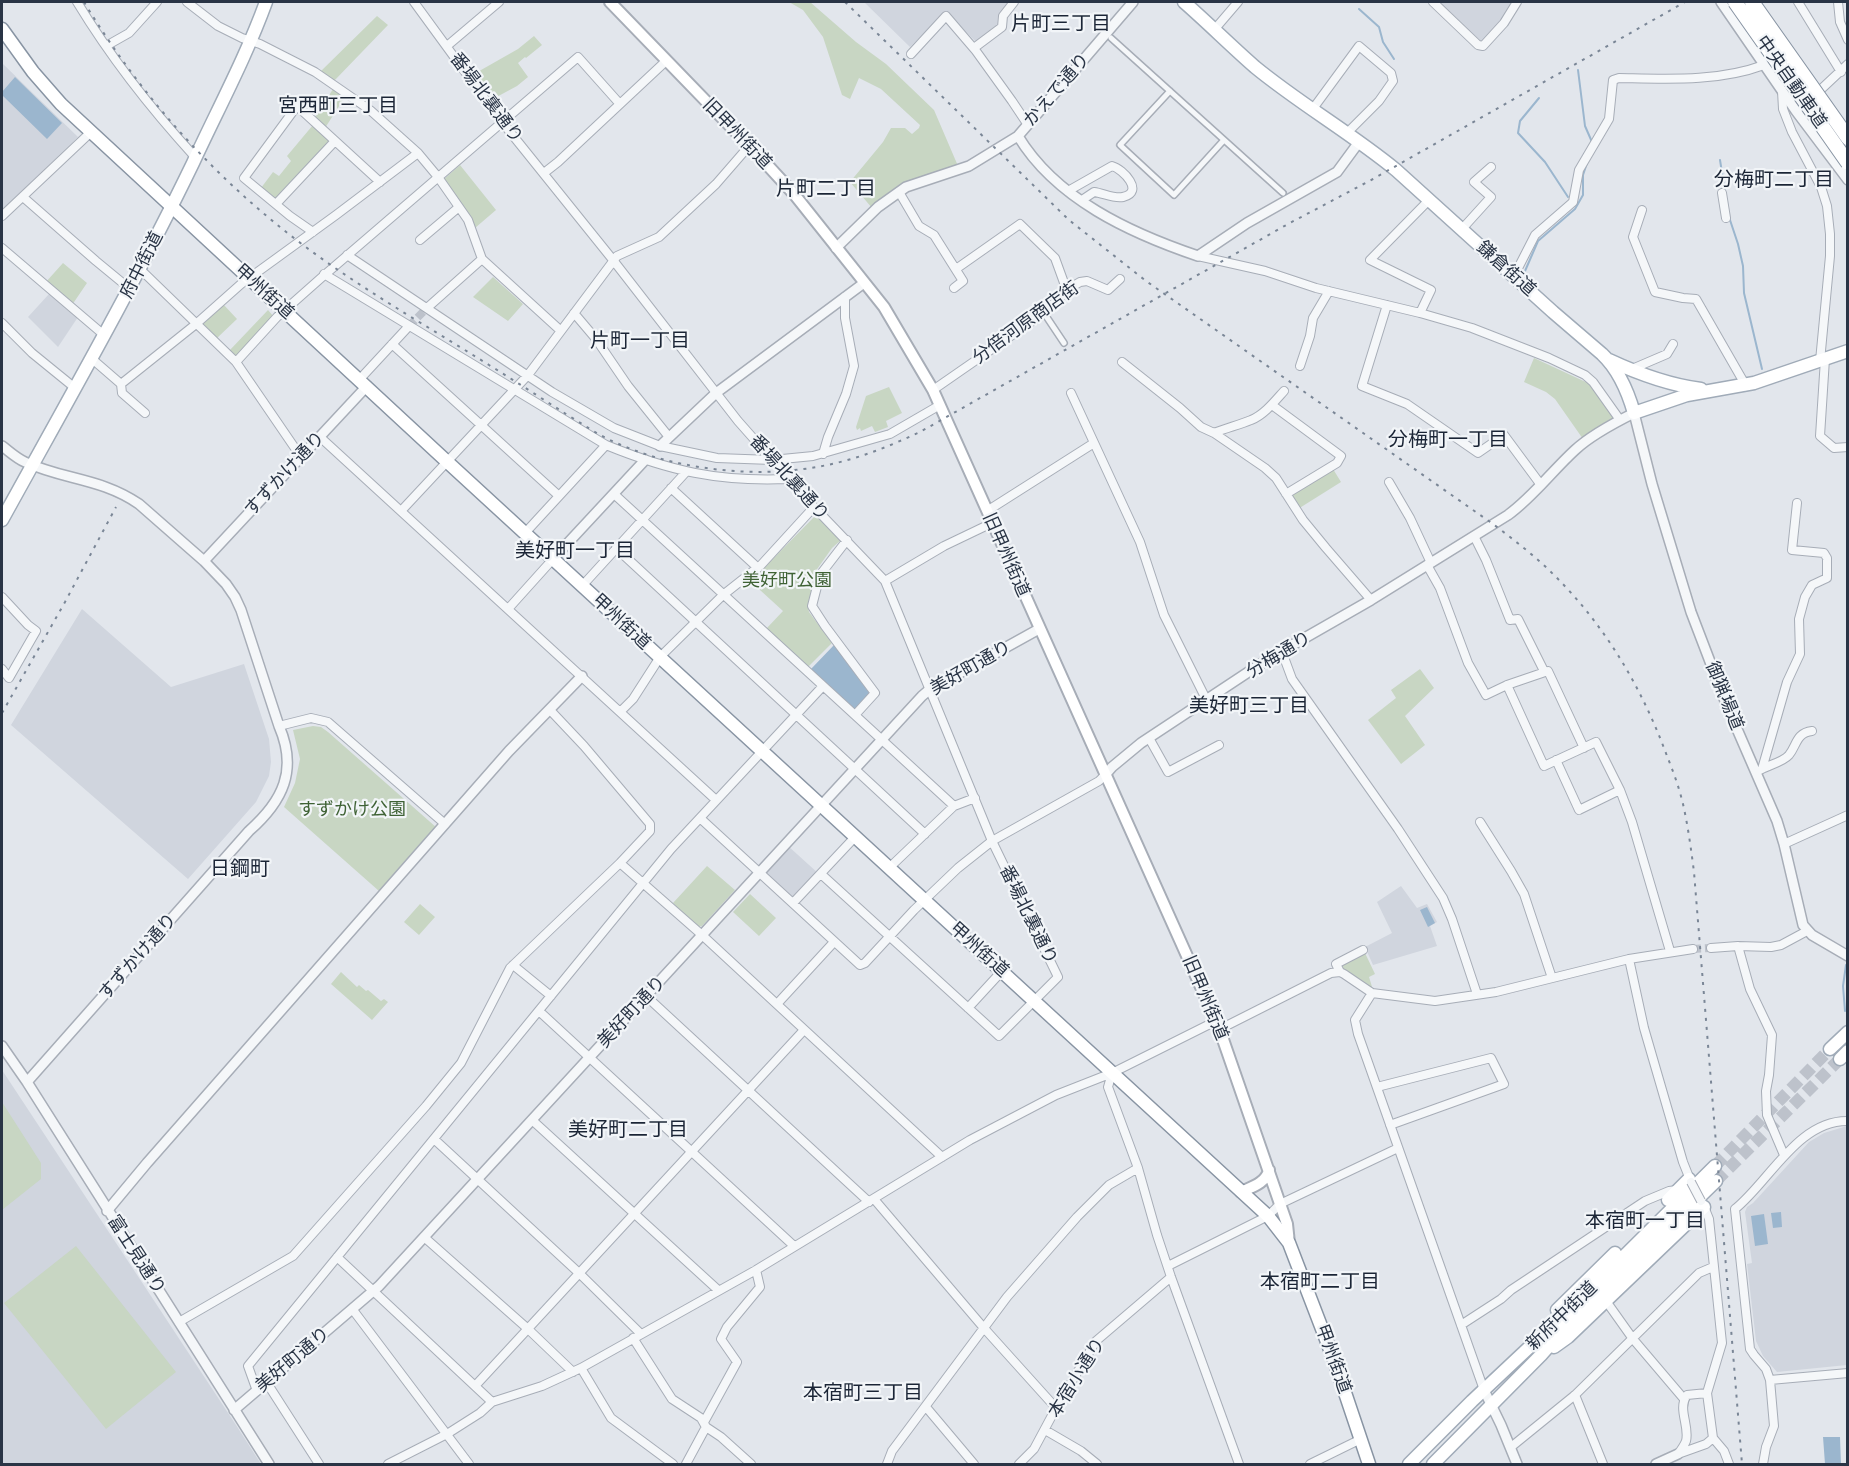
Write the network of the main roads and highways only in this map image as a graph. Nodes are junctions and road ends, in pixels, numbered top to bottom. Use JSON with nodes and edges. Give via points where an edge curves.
{"nodes":[{"id":1,"x":266,"y":2,"type":"edge"},
{"id":2,"x":1184,"y":2,"type":"edge"},
{"id":3,"x":1735,"y":2,"type":"edge"},
{"id":4,"x":1752,"y":2,"type":"edge"},
{"id":5,"x":614,"y":3,"type":"edge"},
{"id":6,"x":2,"y":29,"type":"edge"},
{"id":7,"x":1848,"y":138,"type":"edge"},
{"id":8,"x":1848,"y":162,"type":"edge"},
{"id":9,"x":172,"y":207,"type":"junction"},
{"id":10,"x":1848,"y":351,"type":"edge"},
{"id":11,"x":1608,"y":360,"type":"junction"},
{"id":12,"x":1708,"y":390,"type":"junction"},
{"id":13,"x":2,"y":520,"type":"edge"},
{"id":14,"x":1848,"y":1032,"type":"edge"},
{"id":15,"x":1839,"y":1053,"type":"tunnel mouth"},
{"id":16,"x":1714,"y":1166,"type":"tunnel mouth"},
{"id":17,"x":1269,"y":1170,"type":"junction"},
{"id":18,"x":1690,"y":1180,"type":"road end"},
{"id":19,"x":1716,"y":1180,"type":"tunnel mouth"},
{"id":20,"x":1241,"y":1192,"type":"junction"},
{"id":21,"x":1703,"y":1204,"type":"road end"},
{"id":22,"x":1291,"y":1249,"type":"junction"},
{"id":23,"x":1541,"y":1355,"type":"junction"},
{"id":24,"x":1505,"y":1370,"type":"junction"},
{"id":25,"x":1369,"y":1464,"type":"edge"},
{"id":26,"x":1408,"y":1464,"type":"edge"},
{"id":27,"x":1433,"y":1464,"type":"edge"}],
"edges":[{"from":1,"to":9,"type":"main road","name":"府中街道","via":[[252,41]]},
{"from":2,"to":11,"type":"main road","name":"鎌倉街道","via":[[1256,67],[1371,150]]},
{"from":3,"to":8,"type":"highway","name":"中央自動車道","bridge":true},
{"from":4,"to":7,"type":"highway","name":"中央自動車道","bridge":true},
{"from":5,"to":17,"type":"main road","name":"旧甲州街道","via":[[794,194],[884,307],[933,390],[1218,1025]]},
{"from":6,"to":9,"type":"main road","name":"甲州街道","via":[[43,84]]},
{"from":9,"to":13,"type":"main road","name":"府中街道"},
{"from":9,"to":20,"type":"main road","name":"甲州街道"},
{"from":10,"to":12,"type":"main road","via":[[1746,386]]},
{"from":11,"to":12,"type":"main road","via":[[1672,384]]},
{"from":11,"to":12,"type":"main road","name":"鎌倉街道","via":[[1634,413]]},
{"from":14,"to":15,"type":"main road"},
{"from":16,"to":24,"type":"main road","name":"新府中街道"},
{"from":17,"to":20,"type":"main road","via":[[1263,1180]]},
{"from":17,"to":22,"type":"main road","name":"旧甲州街道"},
{"from":18,"to":24,"type":"main road","via":[[1537,1330]]},
{"from":19,"to":23,"type":"main road","name":"新府中街道"},
{"from":20,"to":22,"type":"main road","name":"甲州街道","via":[[1278,1226]]},
{"from":21,"to":23,"type":"main road","via":[[1568,1337]]},
{"from":22,"to":25,"type":"main road","name":"甲州街道"},
{"from":23,"to":27,"type":"main road","name":"新府中街道"},
{"from":24,"to":26,"type":"main road","name":"新府中街道"}]}
